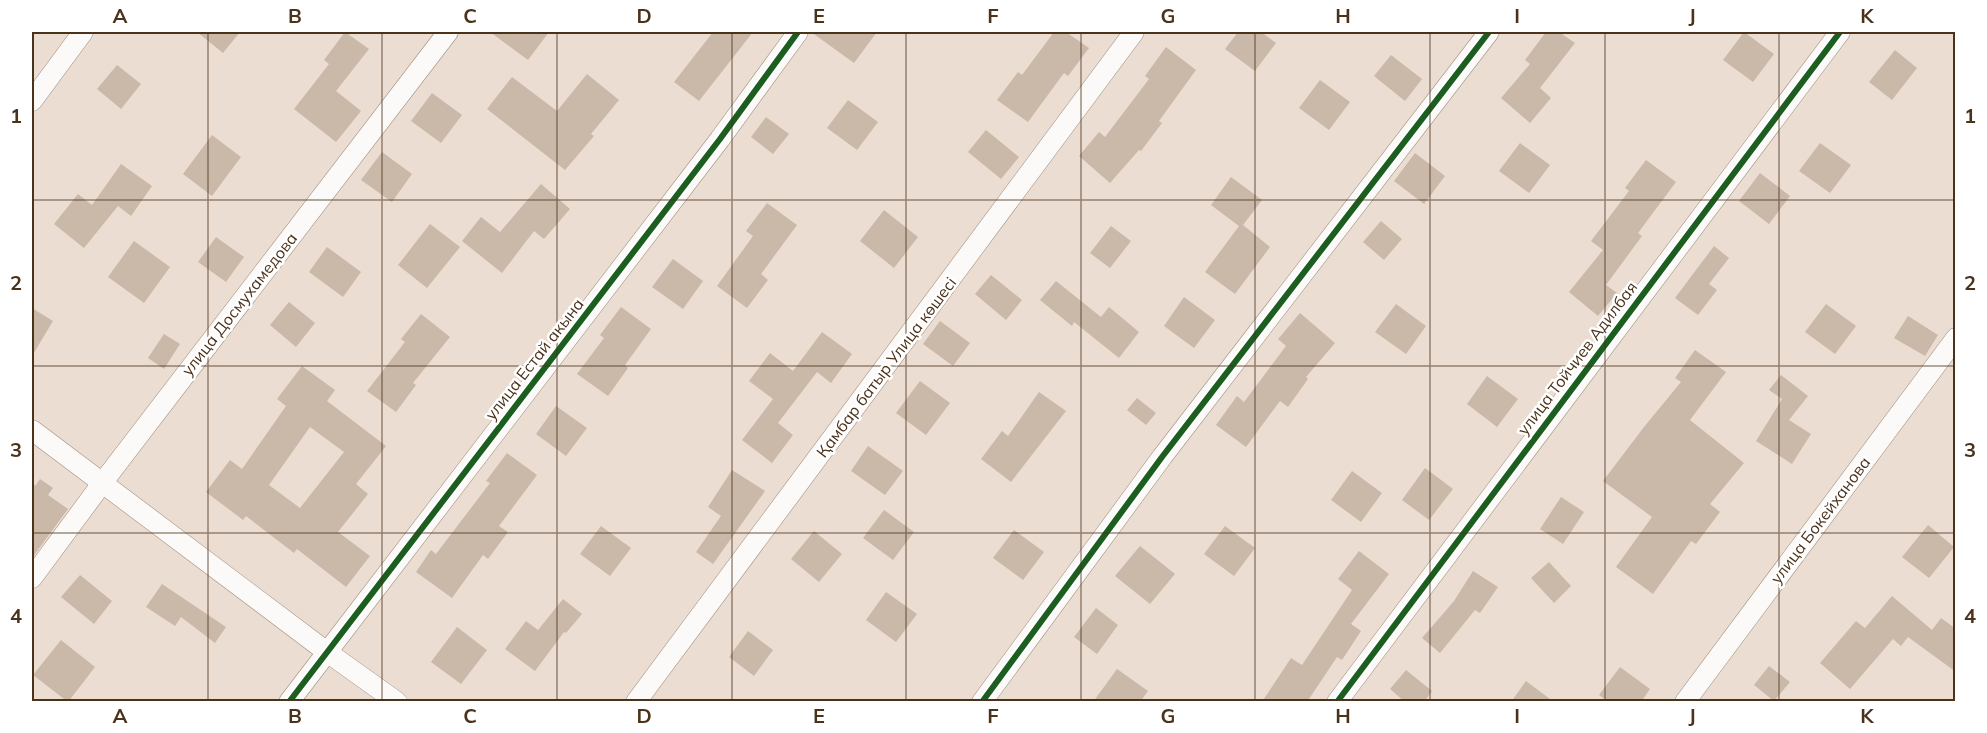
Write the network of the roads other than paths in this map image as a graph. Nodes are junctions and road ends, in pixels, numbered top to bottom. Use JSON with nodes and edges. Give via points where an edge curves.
{"nodes":[{"id":1,"x":83,"y":32,"type":"edge"},
{"id":2,"x":448,"y":32,"type":"edge"},
{"id":3,"x":798,"y":32,"type":"edge"},
{"id":4,"x":1134,"y":32,"type":"edge"},
{"id":5,"x":1489,"y":32,"type":"edge"},
{"id":6,"x":1840,"y":32,"type":"edge"},
{"id":7,"x":32,"y":101,"type":"edge"},
{"id":8,"x":1956,"y":338,"type":"edge"},
{"id":9,"x":32,"y":430,"type":"edge"},
{"id":10,"x":102,"y":482,"type":"junction"},
{"id":11,"x":32,"y":578,"type":"edge"},
{"id":12,"x":327,"y":652,"type":"junction"},
{"id":13,"x":289,"y":702,"type":"edge"},
{"id":14,"x":397,"y":702,"type":"edge"},
{"id":15,"x":636,"y":702,"type":"edge"},
{"id":16,"x":982,"y":702,"type":"edge"},
{"id":17,"x":1337,"y":702,"type":"edge"},
{"id":18,"x":1685,"y":702,"type":"edge"}],
"edges":[{"from":1,"to":7,"type":"street"},
{"from":2,"to":10,"type":"street","name":"улица Досмухамедова"},
{"from":3,"to":12,"type":"street","name":"улица Естай акына"},
{"from":4,"to":15,"type":"street","name":"Қамбар батыр Улица көшесі"},
{"from":5,"to":16,"type":"street","via":[[1162,457]]},
{"from":6,"to":17,"type":"street","name":"улица Тойчиев Адилбая"},
{"from":8,"to":18,"type":"street","name":"улица Бокейханова"},
{"from":9,"to":10,"type":"street"},
{"from":10,"to":11,"type":"street","name":"улица Досмухамедова"},
{"from":10,"to":12,"type":"street"},
{"from":12,"to":13,"type":"street","name":"улица Естай акына"},
{"from":12,"to":14,"type":"street"}]}
